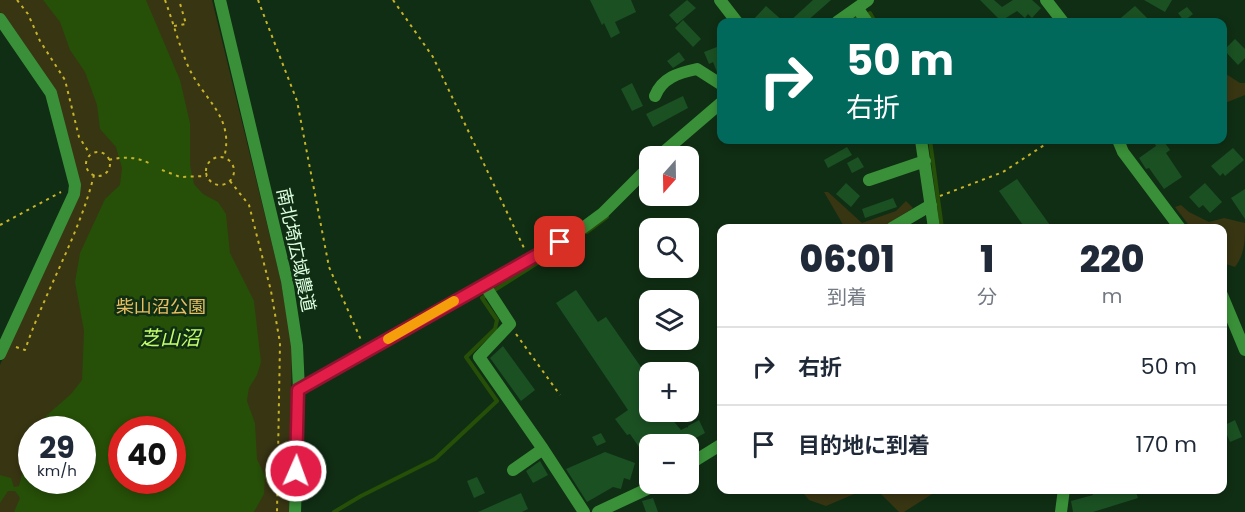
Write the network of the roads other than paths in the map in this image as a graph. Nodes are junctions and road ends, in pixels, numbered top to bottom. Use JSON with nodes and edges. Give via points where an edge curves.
{"nodes":[{"id":1,"x":220,"y":0,"type":"edge"},
{"id":2,"x":720,"y":0,"type":"edge"},
{"id":3,"x":868,"y":0,"type":"edge"},
{"id":4,"x":1046,"y":0,"type":"edge"},
{"id":5,"x":858,"y":9,"type":"junction"},
{"id":6,"x":734,"y":18,"type":"edge"},
{"id":7,"x":843,"y":18,"type":"edge"},
{"id":8,"x":864,"y":18,"type":"edge"},
{"id":9,"x":1060,"y":18,"type":"edge"},
{"id":10,"x":0,"y":19,"type":"edge"},
{"id":11,"x":717,"y":82,"type":"edge"},
{"id":12,"x":655,"y":96,"type":"dead end"},
{"id":13,"x":717,"y":106,"type":"edge"},
{"id":14,"x":922,"y":144,"type":"edge"},
{"id":15,"x":1120,"y":144,"type":"edge"},
{"id":16,"x":671,"y":146,"type":"edge"},
{"id":17,"x":925,"y":161,"type":"junction"},
{"id":18,"x":639,"y":177,"type":"edge"},
{"id":19,"x":869,"y":180,"type":"dead end"},
{"id":20,"x":931,"y":202,"type":"junction"},
{"id":21,"x":898,"y":224,"type":"edge"},
{"id":22,"x":934,"y":224,"type":"edge"},
{"id":23,"x":1176,"y":224,"type":"edge"},
{"id":24,"x":484,"y":284,"type":"junction"},
{"id":25,"x":1227,"y":302,"type":"edge"},
{"id":26,"x":1240,"y":322,"type":"edge"},
{"id":27,"x":3,"y":349,"type":"edge"},
{"id":28,"x":1245,"y":350,"type":"edge"},
{"id":29,"x":298,"y":390,"type":"junction"},
{"id":30,"x":717,"y":447,"type":"edge"},
{"id":31,"x":543,"y":449,"type":"junction"},
{"id":32,"x":699,"y":458,"type":"edge"},
{"id":33,"x":513,"y":470,"type":"dead end"},
{"id":34,"x":639,"y":493,"type":"edge"},
{"id":35,"x":1063,"y":494,"type":"edge"},
{"id":36,"x":295,"y":512,"type":"edge"},
{"id":37,"x":584,"y":512,"type":"edge"},
{"id":38,"x":598,"y":512,"type":"edge"},
{"id":39,"x":1061,"y":512,"type":"edge"}],
"edges":[{"from":1,"to":29,"type":"street","name":"南北埼広域農道","via":[[287,282],[297,346]]},
{"from":2,"to":6,"type":"street"},
{"from":3,"to":5,"type":"street"},
{"from":4,"to":9,"type":"street"},
{"from":5,"to":7,"type":"street"},
{"from":5,"to":8,"type":"street"},
{"from":10,"to":27,"type":"street","via":[[51,93],[75,185]]},
{"from":11,"to":12,"type":"street","via":[[697,69],[680,72],[660,85]]},
{"from":13,"to":16,"type":"street"},
{"from":14,"to":17,"type":"street"},
{"from":15,"to":23,"type":"street"},
{"from":17,"to":19,"type":"street"},
{"from":17,"to":20,"type":"street"},
{"from":18,"to":24,"type":"street","via":[[576,233]]},
{"from":20,"to":21,"type":"street"},
{"from":20,"to":22,"type":"street"},
{"from":24,"to":29,"type":"street"},
{"from":24,"to":31,"type":"street","via":[[510,324],[479,357]]},
{"from":25,"to":26,"type":"street"},
{"from":26,"to":28,"type":"street"},
{"from":29,"to":36,"type":"street","name":"南北埼広域農道"},
{"from":30,"to":32,"type":"street"},
{"from":31,"to":33,"type":"street"},
{"from":31,"to":37,"type":"street"},
{"from":34,"to":38,"type":"street"},
{"from":35,"to":39,"type":"street"}]}
